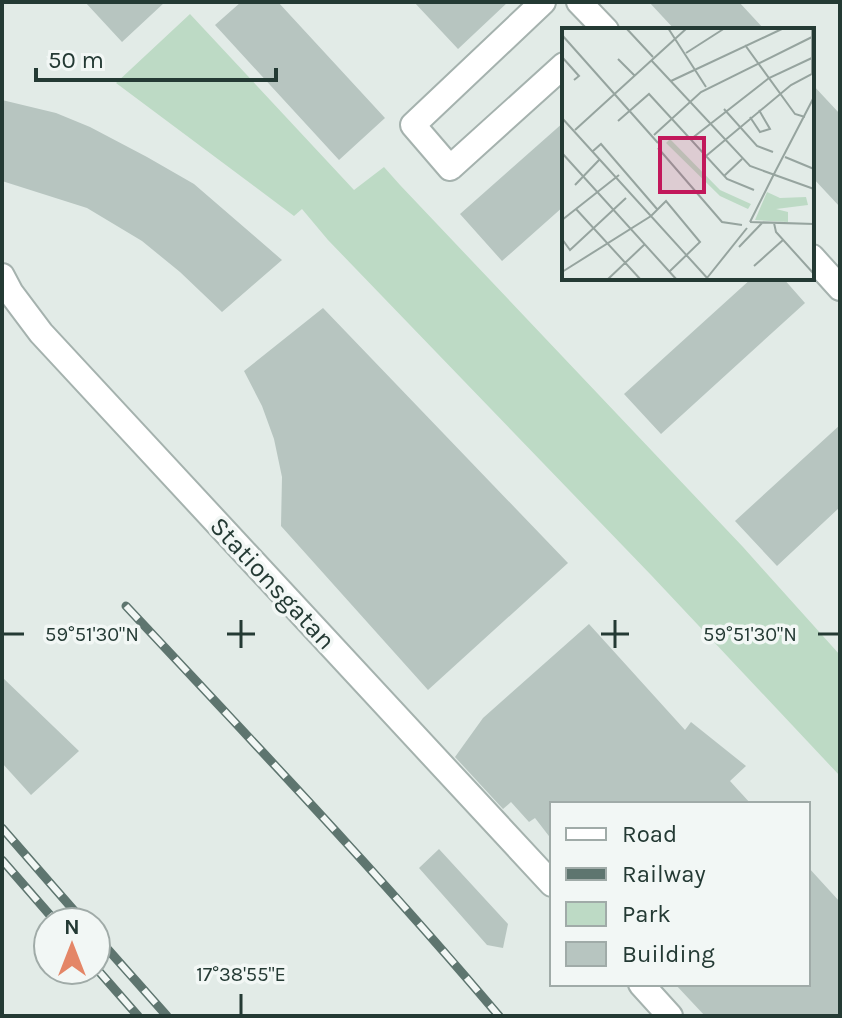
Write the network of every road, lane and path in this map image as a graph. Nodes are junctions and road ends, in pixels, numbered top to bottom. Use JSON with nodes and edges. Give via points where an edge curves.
{"nodes":[{"id":1,"x":543,"y":2,"type":"edge"},
{"id":2,"x":562,"y":67,"type":"edge"},
{"id":3,"x":814,"y":259,"type":"edge"},
{"id":4,"x":2,"y":276,"type":"edge"},
{"id":5,"x":840,"y":288,"type":"edge"},
{"id":6,"x":550,"y":882,"type":"edge"},
{"id":7,"x":643,"y":986,"type":"edge"},
{"id":8,"x":670,"y":1016,"type":"edge"}],
"edges":[{"from":1,"to":2,"type":"street","via":[[413,125],[450,168]]},
{"from":3,"to":5,"type":"street"},
{"from":4,"to":6,"type":"street","name":"Stationsgatan","via":[[59,353]]},
{"from":7,"to":8,"type":"street"}]}
